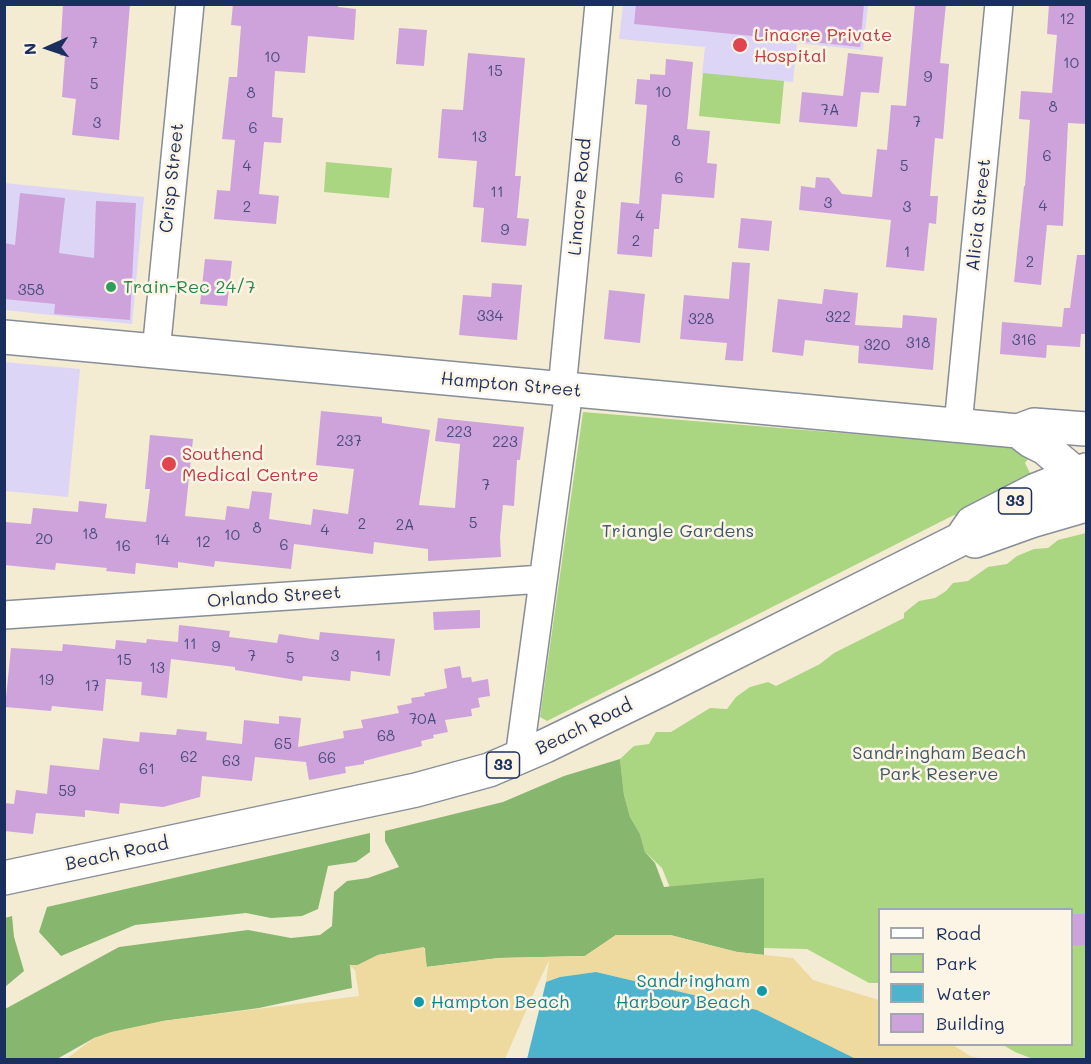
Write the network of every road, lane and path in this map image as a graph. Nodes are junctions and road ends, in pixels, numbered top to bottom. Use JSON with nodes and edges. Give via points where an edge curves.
{"nodes":[{"id":1,"x":190,"y":4,"type":"edge"},
{"id":2,"x":598,"y":4,"type":"edge"},
{"id":3,"x":999,"y":4,"type":"edge"},
{"id":4,"x":4,"y":337,"type":"edge"},
{"id":5,"x":156,"y":352,"type":"junction"},
{"id":6,"x":565,"y":390,"type":"junction"},
{"id":7,"x":958,"y":425,"type":"junction"},
{"id":8,"x":1086,"y":429,"type":"edge"},
{"id":9,"x":1018,"y":431,"type":"junction"},
{"id":10,"x":1083,"y":473,"type":"edge"},
{"id":11,"x":1086,"y":505,"type":"edge"},
{"id":12,"x":962,"y":539,"type":"junction"},
{"id":13,"x":543,"y":579,"type":"junction"},
{"id":14,"x":4,"y":615,"type":"edge"},
{"id":15,"x":519,"y":758,"type":"junction"},
{"id":16,"x":4,"y":878,"type":"edge"}],
"edges":[{"from":1,"to":5,"type":"street","name":"Crisp Street"},
{"from":2,"to":6,"type":"street","name":"Linacre Road"},
{"from":3,"to":7,"type":"street","name":"Alicia Street"},
{"from":4,"to":5,"type":"main road","name":"Hampton Street"},
{"from":5,"to":6,"type":"main road","name":"Hampton Street"},
{"from":6,"to":7,"type":"main road","name":"Hampton Street"},
{"from":6,"to":13,"type":"street","name":"Linacre Road"},
{"from":7,"to":9,"type":"main road","name":"Hampton Street"},
{"from":8,"to":9,"type":"main road","name":"Hampton Street","via":[[1034,424]]},
{"from":9,"to":10,"type":"main road","name":"Hampton Street"},
{"from":10,"to":12,"type":"main road","name":"Beach Road","number":"33","via":[[1045,485],[972,523]]},
{"from":11,"to":12,"type":"main road","name":"Beach Road","number":"33","via":[[978,541]]},
{"from":12,"to":15,"type":"main road","name":"Beach Road","number":"33"},
{"from":13,"to":14,"type":"street","name":"Orlando Street"},
{"from":13,"to":15,"type":"street","name":"Linacre Road"},
{"from":15,"to":16,"type":"main road","name":"Beach Road","number":"33","via":[[475,775],[416,790]]}]}
